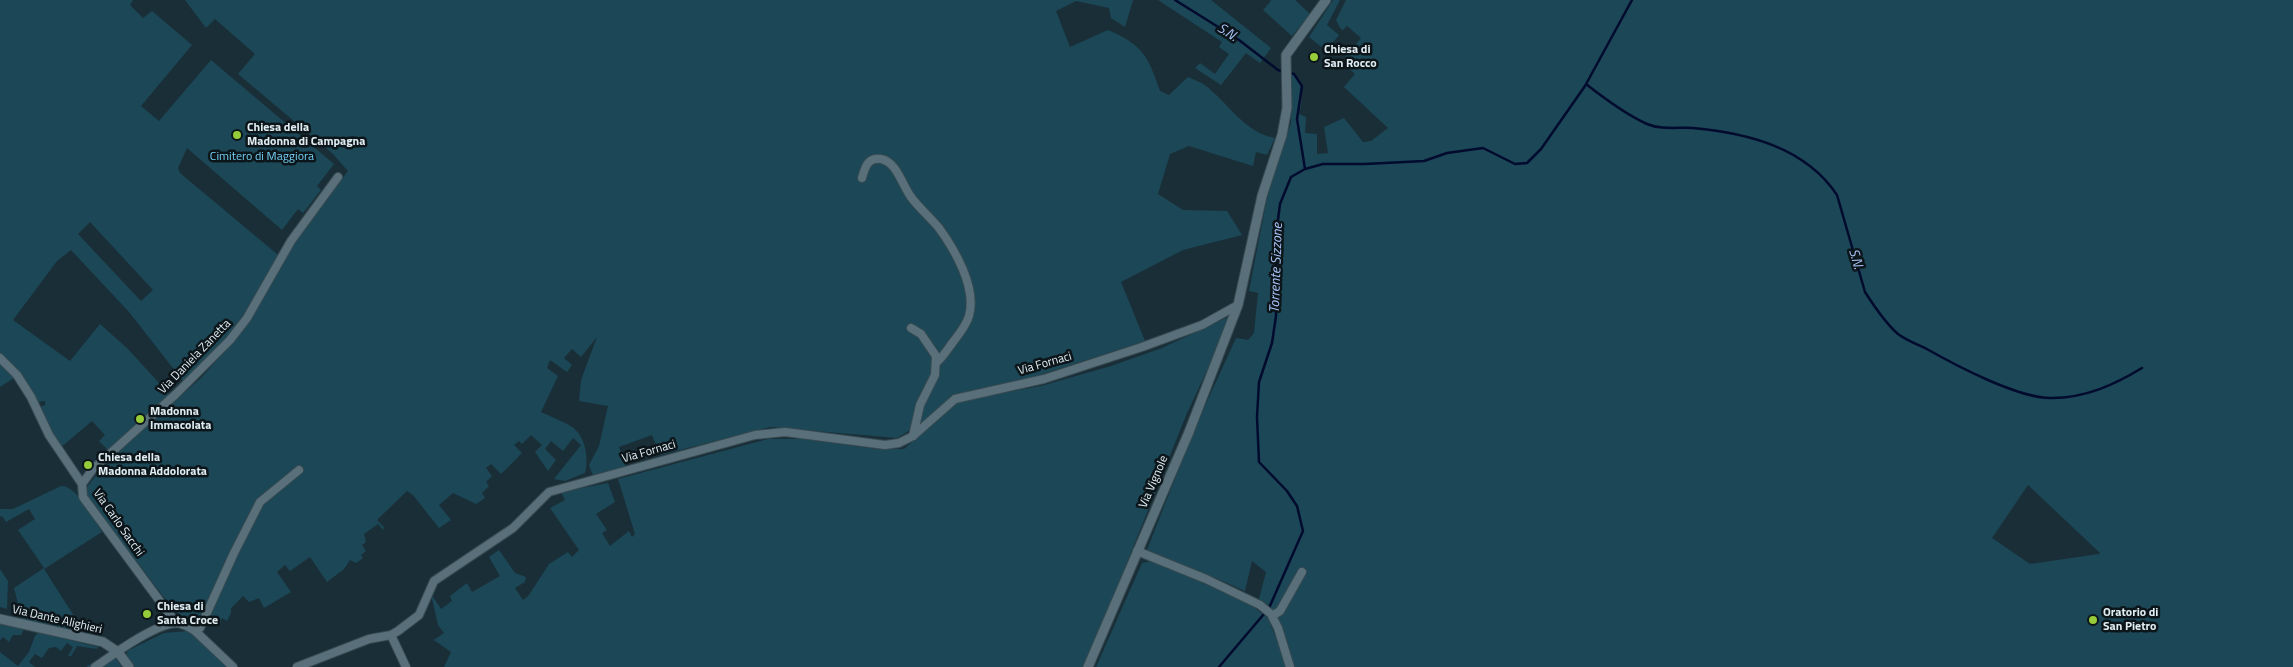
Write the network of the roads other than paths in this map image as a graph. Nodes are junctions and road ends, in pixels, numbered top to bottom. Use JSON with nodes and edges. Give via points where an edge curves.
{"nodes":[{"id":1,"x":1326,"y":0,"type":"edge"},
{"id":2,"x":338,"y":177,"type":"dead end"},
{"id":3,"x":862,"y":178,"type":"dead end"},
{"id":4,"x":1238,"y":305,"type":"junction"},
{"id":5,"x":911,"y":328,"type":"dead end"},
{"id":6,"x":0,"y":358,"type":"edge"},
{"id":7,"x":936,"y":363,"type":"junction"},
{"id":8,"x":913,"y":436,"type":"junction"},
{"id":9,"x":299,"y":470,"type":"dead end"},
{"id":10,"x":82,"y":484,"type":"junction"},
{"id":11,"x":1137,"y":551,"type":"junction"},
{"id":12,"x":1302,"y":572,"type":"dead end"},
{"id":13,"x":1271,"y":615,"type":"junction"},
{"id":14,"x":0,"y":620,"type":"edge"},
{"id":15,"x":176,"y":623,"type":"junction"},
{"id":16,"x":194,"y":630,"type":"junction"},
{"id":17,"x":391,"y":635,"type":"junction"},
{"id":18,"x":118,"y":652,"type":"junction"},
{"id":19,"x":95,"y":667,"type":"edge"},
{"id":20,"x":129,"y":667,"type":"edge"},
{"id":21,"x":233,"y":667,"type":"edge"},
{"id":22,"x":297,"y":667,"type":"edge"},
{"id":23,"x":406,"y":667,"type":"edge"},
{"id":24,"x":1088,"y":667,"type":"edge"},
{"id":25,"x":1290,"y":667,"type":"edge"}],
"edges":[{"from":1,"to":4,"type":"street","via":[[1286,55],[1287,108],[1282,135],[1262,196]]},
{"from":2,"to":10,"type":"street","name":"Via Daniela Zanetta","via":[[315,206],[247,318],[230,340]]},
{"from":3,"to":7,"type":"street","via":[[866,165],[872,160],[882,159],[893,167],[904,189],[946,238],[962,270],[970,298],[969,314],[965,325]]},
{"from":4,"to":8,"type":"street","name":"Via Fornaci","via":[[1202,325],[1142,347],[1044,379],[955,399]]},
{"from":4,"to":11,"type":"street","name":"Via Vignole","via":[[1204,396]]},
{"from":5,"to":7,"type":"street","via":[[930,345]]},
{"from":6,"to":10,"type":"street","name":"Via Carlo Sacchi","via":[[17,375],[49,435]]},
{"from":7,"to":8,"type":"street","via":[[935,375],[920,405]]},
{"from":8,"to":17,"type":"street","name":"Via Fornaci","via":[[885,445],[785,432],[755,435],[549,492],[513,528],[434,581],[419,615]]},
{"from":9,"to":16,"type":"street","via":[[260,502],[200,628]]},
{"from":10,"to":15,"type":"street","name":"Via Carlo Sacchi","via":[[84,497]]},
{"from":11,"to":13,"type":"street","via":[[1206,578],[1260,605]]},
{"from":11,"to":24,"type":"street","name":"Via Vignole"},
{"from":12,"to":13,"type":"street","via":[[1280,611]]},
{"from":13,"to":25,"type":"street"},
{"from":14,"to":18,"type":"street","name":"Via Dante Alighieri","via":[[103,642]]},
{"from":15,"to":16,"type":"street"},
{"from":15,"to":18,"type":"street","via":[[125,645]]},
{"from":16,"to":21,"type":"street"},
{"from":17,"to":22,"type":"street","via":[[370,639]]},
{"from":17,"to":23,"type":"street"},
{"from":18,"to":19,"type":"street"},
{"from":18,"to":20,"type":"street","name":"Via Dante Alighieri"}]}
